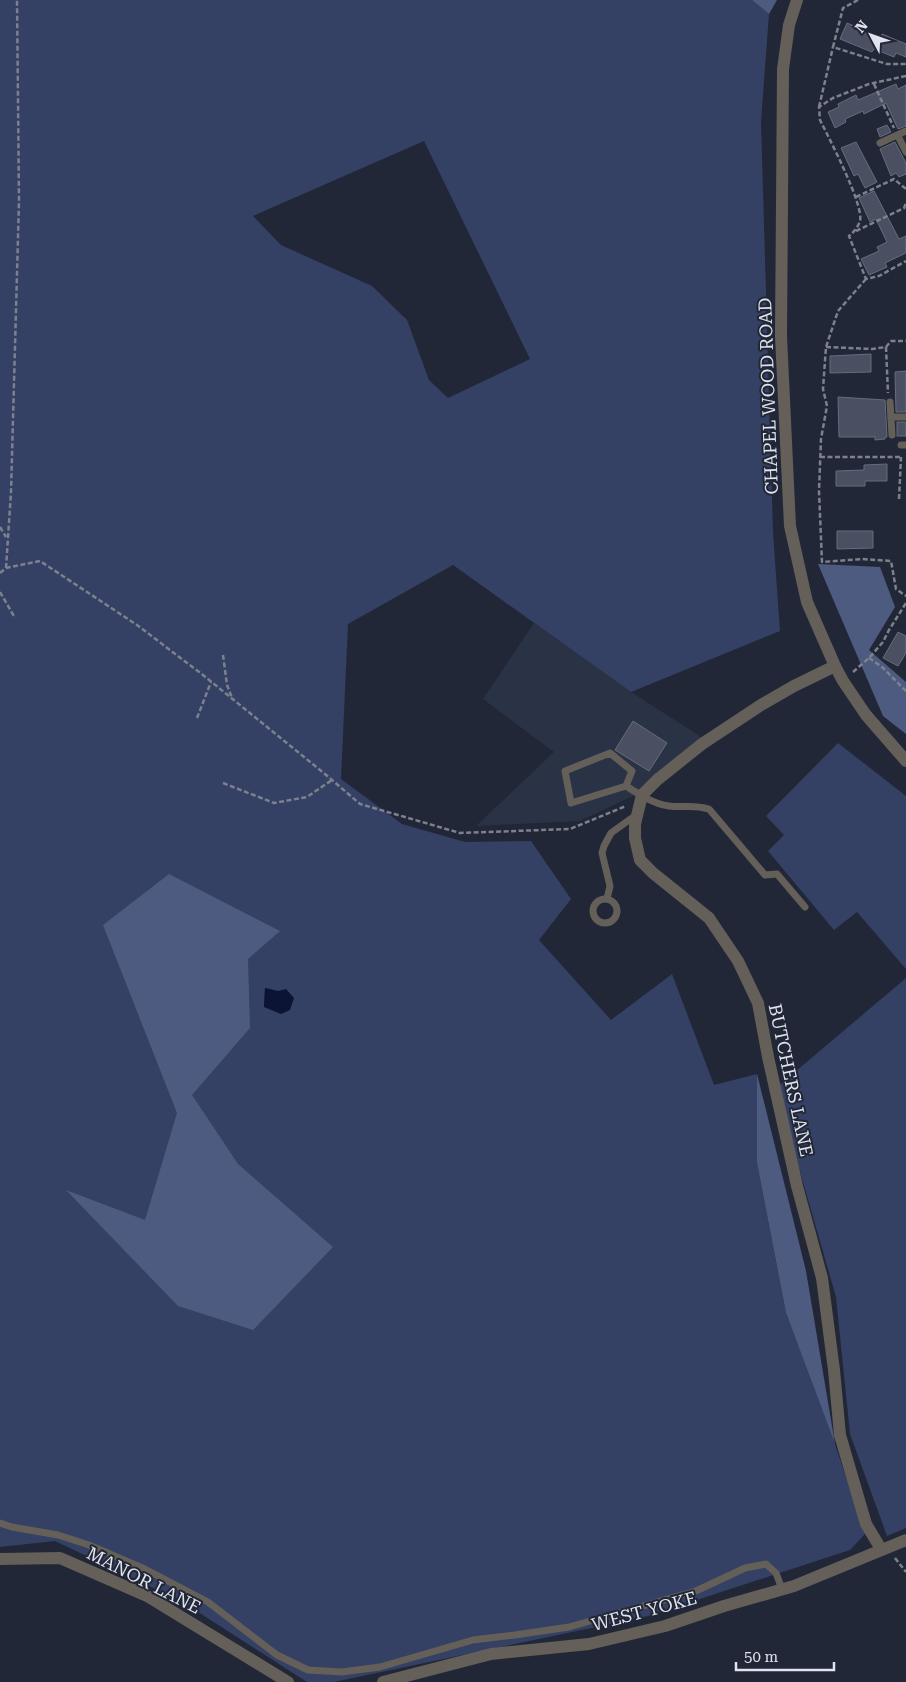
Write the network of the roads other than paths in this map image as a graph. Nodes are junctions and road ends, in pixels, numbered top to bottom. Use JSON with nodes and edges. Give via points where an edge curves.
{"nodes":[{"id":1,"x":797,"y":0,"type":"edge"},
{"id":2,"x":906,"y":131,"type":"edge"},
{"id":3,"x":898,"y":136,"type":"junction"},
{"id":4,"x":880,"y":143,"type":"dead end"},
{"id":5,"x":906,"y":152,"type":"edge"},
{"id":6,"x":890,"y":402,"type":"road end"},
{"id":7,"x":891,"y":417,"type":"junction"},
{"id":8,"x":906,"y":417,"type":"edge"},
{"id":9,"x":892,"y":435,"type":"dead end"},
{"id":10,"x":835,"y":666,"type":"junction"},
{"id":11,"x":906,"y":761,"type":"edge"},
{"id":12,"x":626,"y":786,"type":"junction"},
{"id":13,"x":639,"y":804,"type":"junction"},
{"id":14,"x":607,"y":899,"type":"dead end"},
{"id":15,"x":805,"y":907,"type":"dead end"},
{"id":16,"x":0,"y":1523,"type":"edge"},
{"id":17,"x":906,"y":1540,"type":"edge"},
{"id":18,"x":884,"y":1548,"type":"junction"},
{"id":19,"x":0,"y":1559,"type":"edge"},
{"id":20,"x":782,"y":1589,"type":"junction"},
{"id":21,"x":288,"y":1682,"type":"edge"},
{"id":22,"x":383,"y":1682,"type":"edge"}],
"edges":[{"from":1,"to":10,"type":"street","name":"CHAPEL WOOD ROAD","via":[[789,25],[783,69],[781,336],[785,442],[790,526],[807,602]]},
{"from":2,"to":3,"type":"lane"},
{"from":3,"to":4,"type":"lane"},
{"from":3,"to":5,"type":"lane"},
{"from":6,"to":7,"type":"lane"},
{"from":7,"to":8,"type":"lane"},
{"from":7,"to":9,"type":"lane"},
{"from":10,"to":11,"type":"street","name":"CHAPEL WOOD ROAD","via":[[866,715]]},
{"from":10,"to":13,"type":"street","via":[[753,710],[702,744],[657,780]]},
{"from":12,"to":12,"type":"lane","via":[[571,804],[565,771],[610,752],[632,771]]},
{"from":12,"to":13,"type":"lane"},
{"from":13,"to":14,"type":"lane","via":[[611,833],[604,846],[602,853],[610,886]]},
{"from":13,"to":15,"type":"lane","via":[[696,805],[709,809],[765,875],[777,874]]},
{"from":13,"to":18,"type":"street","name":"BUTCHERS LANE","via":[[635,838],[640,860],[709,918],[738,960],[758,1003],[797,1186],[822,1278],[840,1435],[866,1524]]},
{"from":16,"to":20,"type":"lane","via":[[58,1535],[145,1569],[208,1602],[277,1655],[308,1670],[342,1672],[380,1668],[473,1640],[569,1626],[696,1591],[745,1568],[766,1564],[776,1573]]},
{"from":17,"to":18,"type":"street","name":"WEST YOKE"},
{"from":18,"to":20,"type":"street","name":"WEST YOKE"},
{"from":19,"to":21,"type":"street","name":"MANOR LANE","via":[[60,1558],[147,1596]]},
{"from":20,"to":22,"type":"street","name":"WEST YOKE","via":[[665,1626],[589,1644],[491,1654]]}]}
